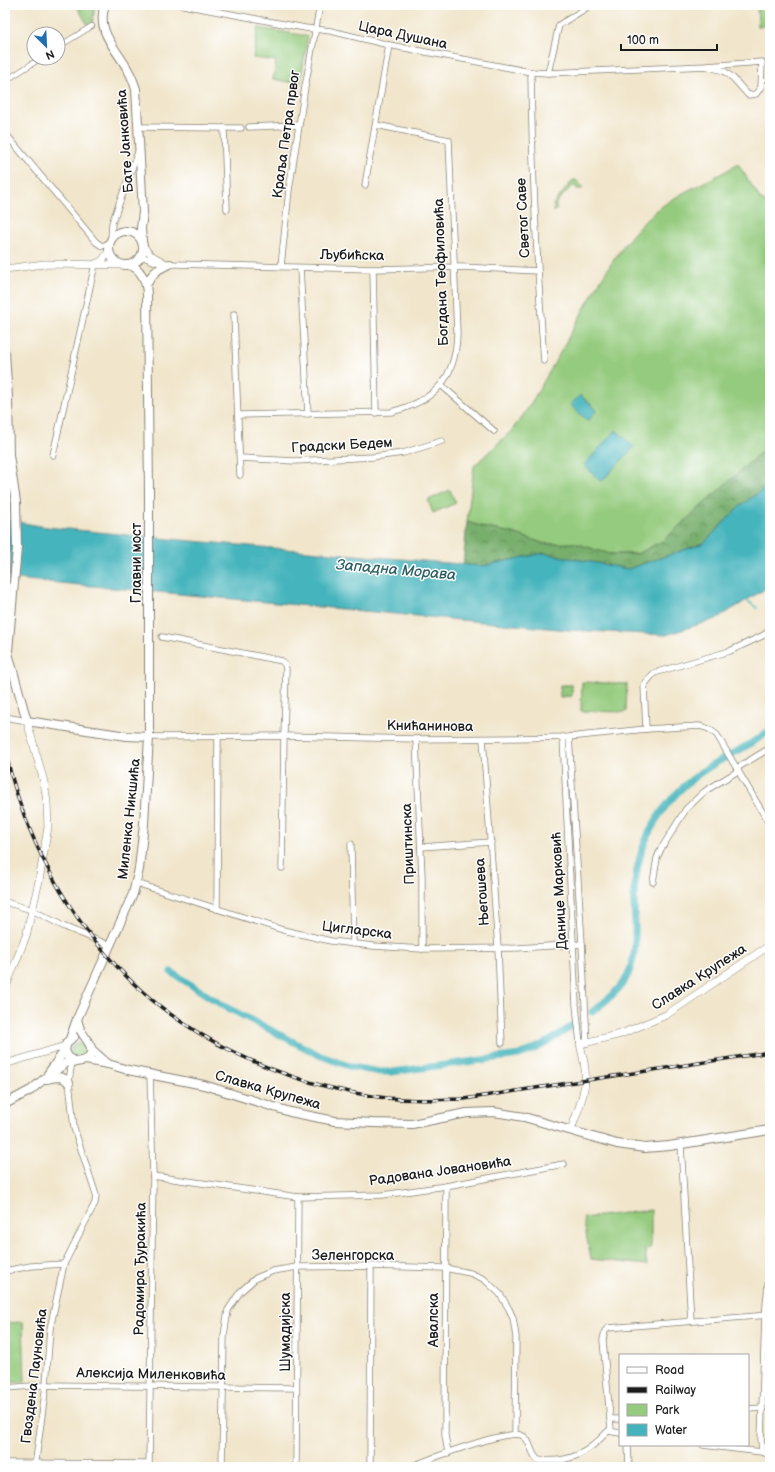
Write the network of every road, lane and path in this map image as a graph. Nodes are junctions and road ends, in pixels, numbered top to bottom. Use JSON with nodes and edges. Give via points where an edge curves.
{"nodes":[{"id":1,"x":105,"y":5,"type":"edge"},
{"id":2,"x":183,"y":5,"type":"edge"},
{"id":3,"x":320,"y":5,"type":"edge"},
{"id":4,"x":591,"y":5,"type":"edge"},
{"id":5,"x":92,"y":26,"type":"dead end"},
{"id":6,"x":316,"y":29,"type":"junction"},
{"id":7,"x":66,"y":42,"type":"edge"},
{"id":8,"x":389,"y":46,"type":"junction"},
{"id":9,"x":28,"y":66,"type":"edge"},
{"id":10,"x":706,"y":66,"type":"junction"},
{"id":11,"x":531,"y":72,"type":"junction"},
{"id":12,"x":548,"y":73,"type":"junction"},
{"id":13,"x":5,"y":81,"type":"edge"},
{"id":14,"x":299,"y":125,"type":"junction"},
{"id":15,"x":376,"y":125,"type":"junction"},
{"id":16,"x":138,"y":126,"type":"junction"},
{"id":17,"x":249,"y":127,"type":"dead end"},
{"id":18,"x":224,"y":128,"type":"junction"},
{"id":19,"x":241,"y":128,"type":"dead end"},
{"id":20,"x":5,"y":133,"type":"edge"},
{"id":21,"x":140,"y":148,"type":"junction"},
{"id":22,"x":365,"y":185,"type":"dead end"},
{"id":23,"x":227,"y":209,"type":"dead end"},
{"id":24,"x":143,"y":212,"type":"junction"},
{"id":25,"x":125,"y":231,"type":"junction"},
{"id":26,"x":143,"y":243,"type":"junction"},
{"id":27,"x":110,"y":245,"type":"junction"},
{"id":28,"x":141,"y":257,"type":"junction"},
{"id":29,"x":95,"y":264,"type":"junction"},
{"id":30,"x":168,"y":264,"type":"junction"},
{"id":31,"x":126,"y":265,"type":"junction"},
{"id":32,"x":281,"y":266,"type":"junction"},
{"id":33,"x":455,"y":267,"type":"junction"},
{"id":34,"x":300,"y":268,"type":"junction"},
{"id":35,"x":5,"y":269,"type":"edge"},
{"id":36,"x":372,"y":269,"type":"junction"},
{"id":37,"x":538,"y":271,"type":"junction"},
{"id":38,"x":147,"y":286,"type":"junction"},
{"id":39,"x":234,"y":314,"type":"dead end"},
{"id":40,"x":5,"y":353,"type":"edge"},
{"id":41,"x":544,"y":361,"type":"dead end"},
{"id":42,"x":441,"y":385,"type":"junction"},
{"id":43,"x":376,"y":413,"type":"junction"},
{"id":44,"x":308,"y":414,"type":"junction"},
{"id":45,"x":239,"y":416,"type":"junction"},
{"id":46,"x":494,"y":431,"type":"dead end"},
{"id":47,"x":442,"y":441,"type":"dead end"},
{"id":48,"x":53,"y":455,"type":"dead end"},
{"id":49,"x":241,"y":458,"type":"junction"},
{"id":50,"x":240,"y":475,"type":"dead end"},
{"id":51,"x":770,"y":630,"type":"edge"},
{"id":52,"x":148,"y":633,"type":"joint"},
{"id":53,"x":162,"y":637,"type":"dead end"},
{"id":54,"x":6,"y":647,"type":"edge"},
{"id":55,"x":5,"y":717,"type":"edge"},
{"id":56,"x":27,"y":721,"type":"junction"},
{"id":57,"x":646,"y":729,"type":"junction"},
{"id":58,"x":218,"y":736,"type":"junction"},
{"id":59,"x":284,"y":736,"type":"junction"},
{"id":60,"x":149,"y":737,"type":"junction"},
{"id":61,"x":566,"y":737,"type":"junction"},
{"id":62,"x":416,"y":739,"type":"junction"},
{"id":63,"x":483,"y":739,"type":"junction"},
{"id":64,"x":770,"y":748,"type":"edge"},
{"id":65,"x":738,"y":770,"type":"junction"},
{"id":66,"x":770,"y":825,"type":"edge"},
{"id":67,"x":491,"y":842,"type":"junction"},
{"id":68,"x":351,"y":844,"type":"dead end"},
{"id":69,"x":420,"y":848,"type":"junction"},
{"id":70,"x":282,"y":868,"type":"dead end"},
{"id":71,"x":653,"y":882,"type":"dead end"},
{"id":72,"x":136,"y":883,"type":"junction"},
{"id":73,"x":5,"y":902,"type":"edge"},
{"id":74,"x":217,"y":909,"type":"junction"},
{"id":75,"x":32,"y":910,"type":"junction"},
{"id":76,"x":353,"y":944,"type":"junction"},
{"id":77,"x":582,"y":944,"type":"junction"},
{"id":78,"x":109,"y":945,"type":"junction"},
{"id":79,"x":573,"y":945,"type":"junction"},
{"id":80,"x":770,"y":945,"type":"edge"},
{"id":81,"x":498,"y":948,"type":"junction"},
{"id":82,"x":422,"y":949,"type":"junction"},
{"id":83,"x":5,"y":989,"type":"edge"},
{"id":84,"x":77,"y":1018,"type":"junction"},
{"id":85,"x":87,"y":1040,"type":"junction"},
{"id":86,"x":502,"y":1044,"type":"dead end"},
{"id":87,"x":584,"y":1044,"type":"junction"},
{"id":88,"x":67,"y":1045,"type":"junction"},
{"id":89,"x":91,"y":1049,"type":"junction"},
{"id":90,"x":86,"y":1060,"type":"junction"},
{"id":91,"x":71,"y":1061,"type":"junction"},
{"id":92,"x":5,"y":1064,"type":"edge"},
{"id":93,"x":108,"y":1064,"type":"junction"},
{"id":94,"x":150,"y":1074,"type":"junction"},
{"id":95,"x":44,"y":1079,"type":"junction"},
{"id":96,"x":69,"y":1082,"type":"junction"},
{"id":97,"x":5,"y":1104,"type":"edge"},
{"id":98,"x":571,"y":1130,"type":"junction"},
{"id":99,"x":770,"y":1130,"type":"edge"},
{"id":100,"x":681,"y":1144,"type":"junction"},
{"id":101,"x":564,"y":1164,"type":"dead end"},
{"id":102,"x":153,"y":1176,"type":"junction"},
{"id":103,"x":446,"y":1186,"type":"junction"},
{"id":104,"x":298,"y":1197,"type":"junction"},
{"id":105,"x":64,"y":1264,"type":"junction"},
{"id":106,"x":770,"y":1264,"type":"edge"},
{"id":107,"x":371,"y":1266,"type":"junction"},
{"id":108,"x":297,"y":1267,"type":"junction"},
{"id":109,"x":445,"y":1268,"type":"junction"},
{"id":110,"x":5,"y":1271,"type":"edge"},
{"id":111,"x":768,"y":1316,"type":"edge"},
{"id":112,"x":691,"y":1321,"type":"junction"},
{"id":113,"x":46,"y":1385,"type":"junction"},
{"id":114,"x":150,"y":1387,"type":"junction"},
{"id":115,"x":5,"y":1388,"type":"edge"},
{"id":116,"x":223,"y":1388,"type":"junction"},
{"id":117,"x":296,"y":1388,"type":"junction"},
{"id":118,"x":763,"y":1408,"type":"junction"},
{"id":119,"x":749,"y":1409,"type":"edge"},
{"id":120,"x":610,"y":1419,"type":"junction"},
{"id":121,"x":619,"y":1419,"type":"edge"},
{"id":122,"x":611,"y":1430,"type":"junction"},
{"id":123,"x":619,"y":1433,"type":"edge"},
{"id":124,"x":515,"y":1434,"type":"junction"},
{"id":125,"x":628,"y":1446,"type":"edge"},
{"id":126,"x":711,"y":1446,"type":"edge"},
{"id":127,"x":762,"y":1452,"type":"junction"},
{"id":128,"x":448,"y":1453,"type":"junction"},
{"id":129,"x":770,"y":1455,"type":"edge"},
{"id":130,"x":5,"y":1463,"type":"edge"},
{"id":131,"x":36,"y":1465,"type":"edge"},
{"id":132,"x":149,"y":1465,"type":"edge"},
{"id":133,"x":222,"y":1467,"type":"edge"},
{"id":134,"x":296,"y":1467,"type":"edge"},
{"id":135,"x":370,"y":1467,"type":"edge"},
{"id":136,"x":411,"y":1467,"type":"edge"},
{"id":137,"x":630,"y":1467,"type":"edge"}],
"edges":[{"from":1,"to":16,"type":"main road","name":"Бате Јанковића","via":[[102,26],[129,71],[136,89]]},
{"from":2,"to":6,"type":"street","name":"Цара Душана"},
{"from":3,"to":6,"type":"street","name":"Краља Петра првог"},
{"from":4,"to":12,"type":"street","via":[[560,24]]},
{"from":5,"to":7,"type":"street"},
{"from":6,"to":8,"type":"street","name":"Цара Душана"},
{"from":6,"to":14,"type":"street","name":"Краља Петра првог"},
{"from":8,"to":11,"type":"street","name":"Цара Душана"},
{"from":8,"to":15,"type":"street"},
{"from":9,"to":13,"type":"street"},
{"from":10,"to":10,"type":"street","name":"Цара Душана","via":[[762,62],[761,87],[756,94],[748,95],[724,70]]},
{"from":10,"to":12,"type":"street","name":"Цара Душана"},
{"from":11,"to":12,"type":"street","name":"Цара Душана"},
{"from":11,"to":37,"type":"street","name":"Светог Саве"},
{"from":14,"to":17,"type":"street"},
{"from":14,"to":32,"type":"street","name":"Краља Петра првог"},
{"from":15,"to":22,"type":"street"},
{"from":15,"to":33,"type":"street","name":"Богдана Теофиловића","via":[[449,140]]},
{"from":16,"to":18,"type":"street"},
{"from":16,"to":21,"type":"main road","name":"Бате Јанковића"},
{"from":18,"to":19,"type":"street"},
{"from":18,"to":23,"type":"street"},
{"from":20,"to":27,"type":"street","via":[[96,242],[102,246]]},
{"from":21,"to":24,"type":"main road","name":"Бате Јанковића"},
{"from":21,"to":27,"type":"street","via":[[112,223]]},
{"from":24,"to":25,"type":"main road","name":"Бате Јанковића","via":[[137,224]]},
{"from":24,"to":26,"type":"main road","name":"Бате Јанковића"},
{"from":25,"to":26,"type":"main road","via":[[135,233]]},
{"from":25,"to":27,"type":"main road","via":[[117,233]]},
{"from":26,"to":28,"type":"main road"},
{"from":26,"to":30,"type":"street","via":[[150,254]]},
{"from":27,"to":29,"type":"street","via":[[102,261]]},
{"from":27,"to":31,"type":"main road","via":[[114,260]]},
{"from":28,"to":30,"type":"street","name":"Љубићска"},
{"from":28,"to":31,"type":"main road","via":[[137,262]]},
{"from":28,"to":38,"type":"main road"},
{"from":29,"to":31,"type":"street"},
{"from":29,"to":35,"type":"street","via":[[44,264]]},
{"from":29,"to":48,"type":"street"},
{"from":30,"to":32,"type":"street","name":"Љубићска"},
{"from":30,"to":38,"type":"main road","via":[[154,273]]},
{"from":31,"to":38,"type":"main road","via":[[139,270]]},
{"from":32,"to":34,"type":"street","name":"Љубићска"},
{"from":33,"to":36,"type":"street","name":"Љубићска"},
{"from":33,"to":37,"type":"street","name":"Љубићска"},
{"from":33,"to":42,"type":"street","name":"Богдана Теофиловића","via":[[457,345],[455,358]]},
{"from":34,"to":36,"type":"street","name":"Љубићска"},
{"from":34,"to":44,"type":"street"},
{"from":36,"to":43,"type":"street"},
{"from":37,"to":41,"type":"street","name":"Светог Саве"},
{"from":38,"to":52,"type":"main road","name":"Главни мост"},
{"from":39,"to":45,"type":"street"},
{"from":40,"to":54,"type":"main road","via":[[8,455],[16,502],[17,548]]},
{"from":42,"to":43,"type":"street","name":"Богдана Теофиловића","via":[[430,396],[406,409]]},
{"from":42,"to":46,"type":"street"},
{"from":43,"to":44,"type":"street","name":"Богдана Теофиловића"},
{"from":44,"to":45,"type":"street","name":"Богдана Теофиловића"},
{"from":45,"to":49,"type":"street"},
{"from":47,"to":49,"type":"street","name":"Градски Бедем","via":[[402,454],[373,457],[294,461]]},
{"from":49,"to":50,"type":"street"},
{"from":51,"to":57,"type":"street","via":[[730,651],[654,672],[644,685]]},
{"from":52,"to":60,"type":"main road","name":"Миленка Никшића"},
{"from":53,"to":59,"type":"street","via":[[282,661],[286,670]]},
{"from":54,"to":56,"type":"main road"},
{"from":55,"to":56,"type":"street"},
{"from":56,"to":60,"type":"main road"},
{"from":56,"to":75,"type":"street","via":[[48,802],[48,827]]},
{"from":57,"to":61,"type":"street","name":"Книћанинова"},
{"from":57,"to":65,"type":"street","name":"Книћанинова","via":[[700,726],[709,729],[717,735]]},
{"from":58,"to":59,"type":"street","name":"Книћанинова"},
{"from":58,"to":60,"type":"street","name":"Книћанинова"},
{"from":58,"to":74,"type":"street"},
{"from":59,"to":62,"type":"street","name":"Книћанинова"},
{"from":59,"to":70,"type":"street"},
{"from":60,"to":72,"type":"main road","name":"Миленка Никшића","via":[[144,824]]},
{"from":61,"to":63,"type":"street","name":"Книћанинова"},
{"from":61,"to":77,"type":"street","name":"Данице Марковић"},
{"from":61,"to":79,"type":"street","name":"Данице Марковић"},
{"from":62,"to":63,"type":"street","name":"Книћанинова"},
{"from":62,"to":69,"type":"street","name":"Приштинска"},
{"from":63,"to":67,"type":"street","name":"Његошева"},
{"from":64,"to":65,"type":"street"},
{"from":65,"to":66,"type":"street"},
{"from":65,"to":71,"type":"street","via":[[705,792],[686,809],[661,849]]},
{"from":67,"to":69,"type":"street"},
{"from":67,"to":81,"type":"street","name":"Његошева"},
{"from":68,"to":76,"type":"street"},
{"from":69,"to":82,"type":"street","name":"Приштинска"},
{"from":72,"to":74,"type":"street","name":"Цигларска"},
{"from":72,"to":78,"type":"main road","name":"Миленка Никшића"},
{"from":73,"to":75,"type":"street"},
{"from":74,"to":76,"type":"street","name":"Цигларска","via":[[282,930]]},
{"from":75,"to":78,"type":"street"},
{"from":75,"to":83,"type":"street","via":[[26,936]]},
{"from":76,"to":82,"type":"street","name":"Цигларска"},
{"from":77,"to":79,"type":"street","name":"Цигларска"},
{"from":77,"to":87,"type":"street","name":"Данице Марковић"},
{"from":78,"to":84,"type":"main road","name":"Миленка Никшића"},
{"from":79,"to":81,"type":"street","name":"Цигларска"},
{"from":79,"to":87,"type":"street","name":"Данице Марковић","via":[[576,1005]]},
{"from":80,"to":87,"type":"street","name":"Славка Крупежа","via":[[666,1015],[633,1030]]},
{"from":81,"to":82,"type":"street","name":"Цигларска"},
{"from":81,"to":86,"type":"street","name":"Његошева"},
{"from":84,"to":85,"type":"main road"},
{"from":84,"to":88,"type":"main road","name":"Миленка Никшића"},
{"from":85,"to":88,"type":"main road","via":[[81,1036],[74,1037]]},
{"from":85,"to":89,"type":"main road"},
{"from":87,"to":98,"type":"street","via":[[585,1085]]},
{"from":88,"to":91,"type":"main road","via":[[68,1058]]},
{"from":88,"to":92,"type":"street"},
{"from":88,"to":95,"type":"main road","name":"Миленка Никшића"},
{"from":89,"to":90,"type":"main road"},
{"from":89,"to":93,"type":"main road"},
{"from":90,"to":91,"type":"main road","via":[[79,1063]]},
{"from":90,"to":93,"type":"main road","name":"Славка Крупежа"},
{"from":91,"to":95,"type":"main road"},
{"from":91,"to":96,"type":"street","name":"Гвоздена Пауновића"},
{"from":93,"to":94,"type":"main road","name":"Славка Крупежа"},
{"from":94,"to":98,"type":"main road","name":"Славка Крупежа","via":[[210,1086],[290,1112],[335,1121],[412,1124],[467,1113],[487,1112],[513,1115]]},
{"from":94,"to":102,"type":"street","name":"Радомира Ђуракића"},
{"from":95,"to":96,"type":"main road","via":[[59,1076]]},
{"from":95,"to":97,"type":"main road","via":[[31,1090]]},
{"from":96,"to":105,"type":"street","name":"Гвоздена Пауновића","via":[[74,1128],[96,1195],[95,1203]]},
{"from":98,"to":100,"type":"main road","via":[[610,1142],[638,1147]]},
{"from":99,"to":100,"type":"main road"},
{"from":100,"to":112,"type":"street"},
{"from":101,"to":103,"type":"street","name":"Радована Јовановића"},
{"from":102,"to":104,"type":"street","name":"Радована Јовановића"},
{"from":102,"to":114,"type":"street","name":"Радомира Ђуракића"},
{"from":103,"to":104,"type":"street","name":"Радована Јовановића","via":[[383,1195]]},
{"from":103,"to":109,"type":"street","name":"Авалска"},
{"from":104,"to":108,"type":"street","name":"Шумадијска"},
{"from":105,"to":110,"type":"street"},
{"from":105,"to":113,"type":"street","name":"Гвоздена Пауновића","via":[[50,1329]]},
{"from":106,"to":111,"type":"street"},
{"from":107,"to":108,"type":"street","name":"Зеленгорска"},
{"from":107,"to":109,"type":"street","name":"Зеленгорска"},
{"from":107,"to":135,"type":"street"},
{"from":108,"to":116,"type":"street","name":"Зеленгорска","via":[[273,1271],[256,1278],[232,1302],[228,1310],[224,1335]]},
{"from":108,"to":117,"type":"street","name":"Шумадијска"},
{"from":109,"to":124,"type":"street","name":"Зеленгорска","via":[[484,1279],[500,1294],[513,1318],[516,1337]]},
{"from":109,"to":128,"type":"street","name":"Авалска","via":[[445,1435]]},
{"from":111,"to":112,"type":"street"},
{"from":111,"to":118,"type":"street"},
{"from":112,"to":120,"type":"street","via":[[614,1326],[605,1331],[603,1340]]},
{"from":113,"to":114,"type":"street","name":"Алексија Миленковића"},
{"from":113,"to":115,"type":"street","name":"Алексија Миленковића"},
{"from":113,"to":131,"type":"street","name":"Гвоздена Пауновића"},
{"from":114,"to":116,"type":"street","name":"Алексија Миленковића"},
{"from":114,"to":132,"type":"street","name":"Радомира Ђуракића"},
{"from":116,"to":117,"type":"street","name":"Алексија Миленковића"},
{"from":116,"to":133,"type":"street","name":"Зеленгорска"},
{"from":117,"to":134,"type":"street","name":"Шумадијска"},
{"from":118,"to":119,"type":"street"},
{"from":118,"to":127,"type":"street"},
{"from":120,"to":121,"type":"street"},
{"from":120,"to":122,"type":"street"},
{"from":122,"to":123,"type":"street"},
{"from":122,"to":124,"type":"street","via":[[582,1454],[565,1459],[544,1460],[535,1458],[525,1438]]},
{"from":124,"to":128,"type":"street"},
{"from":125,"to":137,"type":"street"},
{"from":126,"to":127,"type":"street"},
{"from":127,"to":129,"type":"street"},
{"from":128,"to":136,"type":"street"},
{"from":130,"to":131,"type":"street"},
{"from":131,"to":132,"type":"street"}]}
